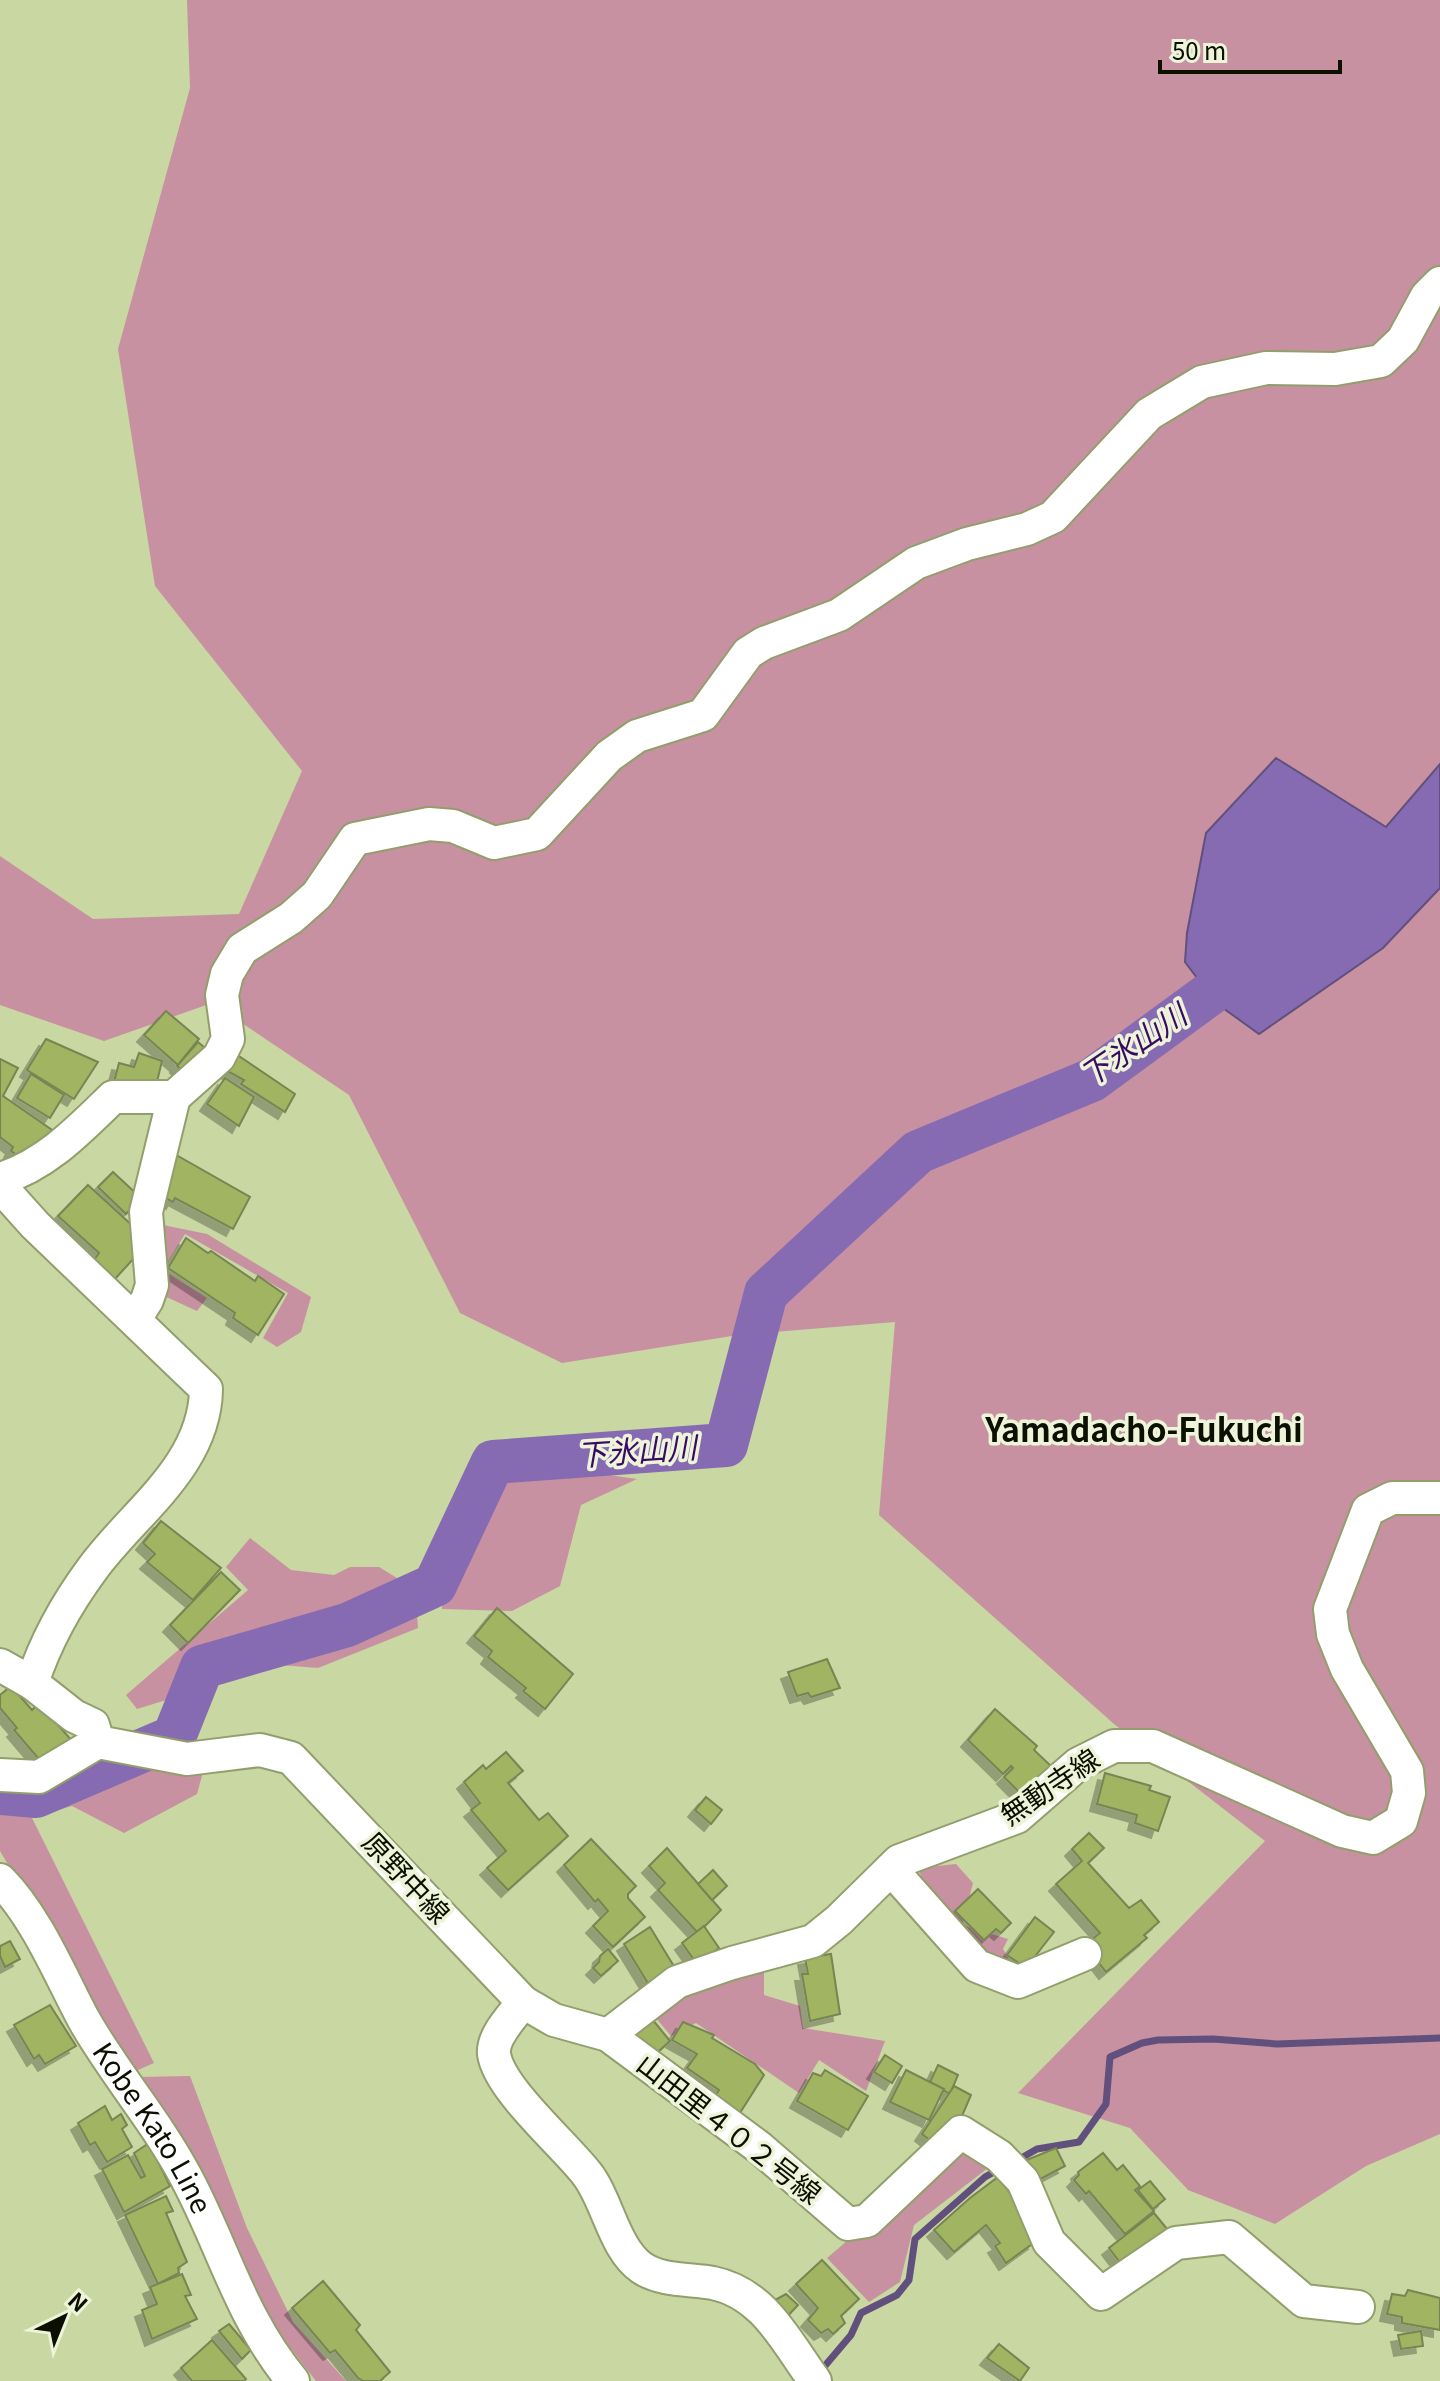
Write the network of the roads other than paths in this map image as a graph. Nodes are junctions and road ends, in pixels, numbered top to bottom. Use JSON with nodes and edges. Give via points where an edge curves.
{"nodes":[{"id":1,"x":1440,"y":283,"type":"edge"},
{"id":2,"x":174,"y":1097,"type":"junction"},
{"id":3,"x":0,"y":1179,"type":"edge"},
{"id":4,"x":0,"y":1186,"type":"edge"},
{"id":5,"x":135,"y":1319,"type":"junction"},
{"id":6,"x":1440,"y":1498,"type":"edge"},
{"id":7,"x":0,"y":1665,"type":"edge"},
{"id":8,"x":32,"y":1683,"type":"junction"},
{"id":9,"x":99,"y":1742,"type":"junction"},
{"id":10,"x":0,"y":1775,"type":"edge"},
{"id":11,"x":891,"y":1869,"type":"junction"},
{"id":12,"x":0,"y":1880,"type":"edge"},
{"id":13,"x":1085,"y":1954,"type":"dead end"},
{"id":14,"x":523,"y":2002,"type":"junction"},
{"id":15,"x":608,"y":2035,"type":"junction"},
{"id":16,"x":1358,"y":2307,"type":"dead end"},
{"id":17,"x":811,"y":2376,"type":"edge"},
{"id":18,"x":293,"y":2381,"type":"edge"}],
"edges":[{"from":1,"to":2,"type":"street","via":[[1403,340],[1381,361],[1335,369],[1266,368],[1202,382],[1149,414],[1053,517],[916,563],[839,615],[764,643],[748,653],[703,715],[637,736],[609,756],[537,834],[494,843],[453,826],[429,824],[355,839],[317,895],[242,949],[222,995],[228,1039],[219,1057]]},
{"from":2,"to":3,"type":"street","via":[[113,1097],[68,1140],[23,1172]]},
{"from":2,"to":5,"type":"street","via":[[146,1212],[152,1285]]},
{"from":4,"to":5,"type":"street"},
{"from":5,"to":8,"type":"street","via":[[206,1389],[206,1413],[178,1473],[93,1568],[43,1649]]},
{"from":6,"to":11,"type":"street","name":"無動寺線","via":[[1392,1498],[1368,1510],[1330,1609],[1347,1669],[1407,1771],[1409,1793],[1401,1821],[1373,1838],[1342,1831],[1153,1746],[1114,1746],[1078,1764],[1017,1817],[899,1861]]},
{"from":7,"to":8,"type":"street"},
{"from":8,"to":9,"type":"street","via":[[93,1725]]},
{"from":9,"to":10,"type":"street","via":[[39,1777]]},
{"from":9,"to":14,"type":"street","name":"原野中線","via":[[187,1759],[260,1750],[291,1758]]},
{"from":11,"to":13,"type":"street","via":[[977,1966],[1018,1982]]},
{"from":11,"to":15,"type":"street","name":"無動寺線","via":[[813,1941],[677,1982]]},
{"from":12,"to":18,"type":"street","name":"Kobe Kato Line","via":[[23,1906],[90,2031],[187,2178],[241,2303]]},
{"from":14,"to":15,"type":"street","via":[[554,2020]]},
{"from":14,"to":17,"type":"street","via":[[497,2038],[493,2051],[498,2068],[589,2176],[624,2247],[639,2266],[655,2274],[715,2284],[757,2304]]},
{"from":15,"to":16,"type":"street","name":"山田里４０２号線","via":[[760,2148],[848,2224],[867,2221],[961,2132],[1023,2181],[1049,2242],[1101,2294],[1176,2243],[1229,2237],[1304,2301]]}]}
